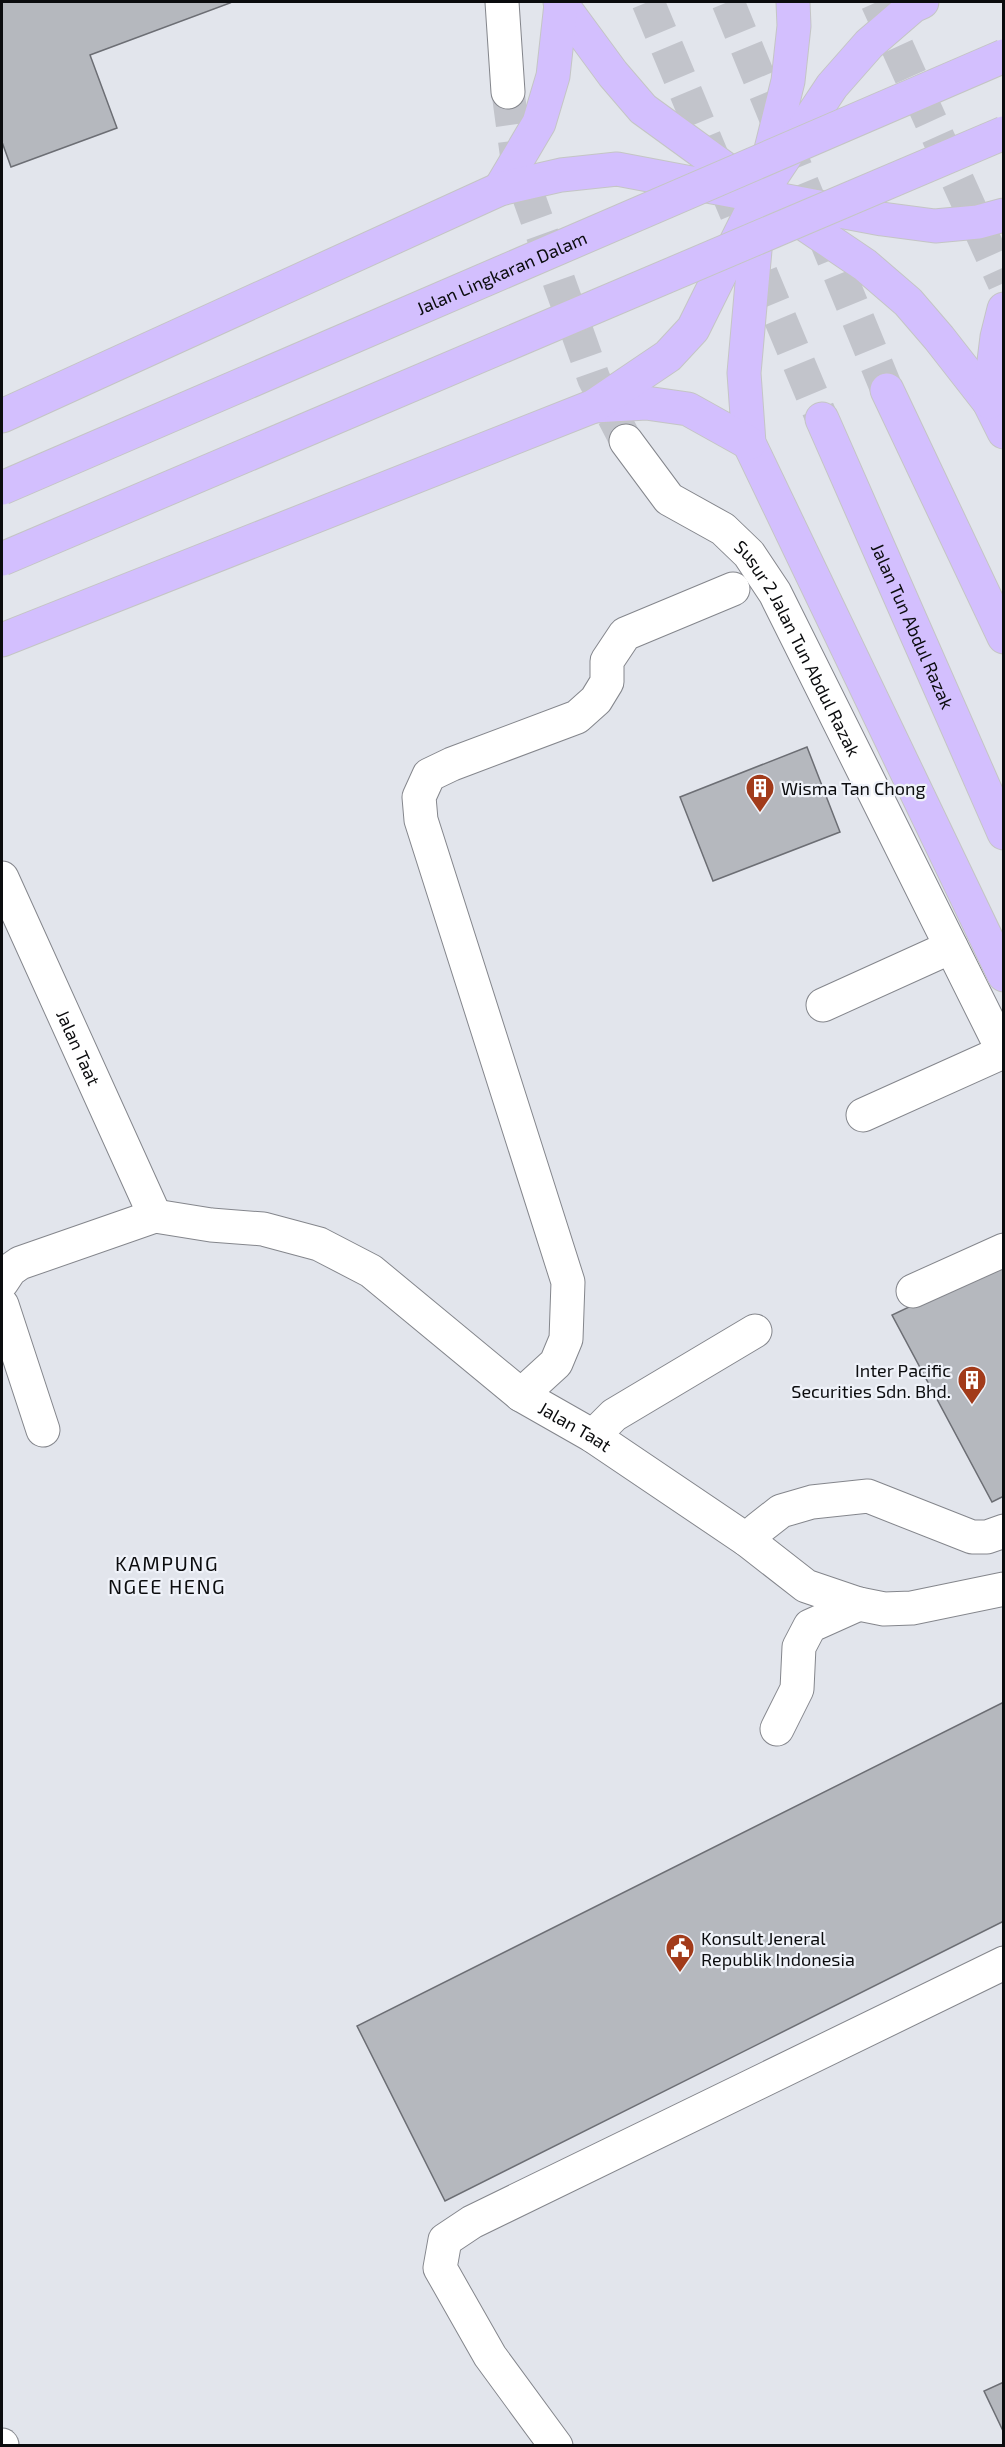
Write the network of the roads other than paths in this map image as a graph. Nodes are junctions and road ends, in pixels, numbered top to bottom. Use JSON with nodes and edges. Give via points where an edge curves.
{"nodes":[{"id":1,"x":502,"y":2,"type":"edge"},
{"id":2,"x":793,"y":2,"type":"edge"},
{"id":3,"x":922,"y":2,"type":"edge"},
{"id":4,"x":560,"y":3,"type":"edge"},
{"id":5,"x":1004,"y":56,"type":"edge"},
{"id":6,"x":508,"y":92,"type":"tunnel mouth"},
{"id":7,"x":1004,"y":133,"type":"edge"},
{"id":8,"x":500,"y":189,"type":"junction"},
{"id":9,"x":760,"y":194,"type":"junction"},
{"id":10,"x":1004,"y":215,"type":"edge"},
{"id":11,"x":1004,"y":309,"type":"edge"},
{"id":12,"x":887,"y":390,"type":"tunnel mouth"},
{"id":13,"x":989,"y":402,"type":"junction"},
{"id":14,"x":594,"y":406,"type":"junction"},
{"id":15,"x":2,"y":416,"type":"edge"},
{"id":16,"x":822,"y":419,"type":"tunnel mouth"},
{"id":17,"x":1004,"y":432,"type":"edge"},
{"id":18,"x":626,"y":441,"type":"tunnel mouth"},
{"id":19,"x":749,"y":443,"type":"junction"},
{"id":20,"x":2,"y":488,"type":"edge"},
{"id":21,"x":2,"y":559,"type":"edge"},
{"id":22,"x":733,"y":589,"type":"dead end"},
{"id":23,"x":1004,"y":637,"type":"edge"},
{"id":24,"x":2,"y":640,"type":"edge"},
{"id":25,"x":1004,"y":833,"type":"edge"},
{"id":26,"x":2,"y":878,"type":"edge"},
{"id":27,"x":951,"y":947,"type":"junction"},
{"id":28,"x":1004,"y":975,"type":"edge"},
{"id":29,"x":823,"y":1005,"type":"dead end"},
{"id":30,"x":1003,"y":1053,"type":"edge"},
{"id":31,"x":863,"y":1115,"type":"dead end"},
{"id":32,"x":155,"y":1216,"type":"junction"},
{"id":33,"x":1004,"y":1250,"type":"edge"},
{"id":34,"x":2,"y":1282,"type":"edge"},
{"id":35,"x":913,"y":1292,"type":"dead end"},
{"id":36,"x":2,"y":1305,"type":"edge"},
{"id":37,"x":755,"y":1330,"type":"dead end"},
{"id":38,"x":521,"y":1395,"type":"junction"},
{"id":39,"x":44,"y":1430,"type":"dead end"},
{"id":40,"x":593,"y":1436,"type":"junction"},
{"id":41,"x":1004,"y":1532,"type":"edge"},
{"id":42,"x":747,"y":1540,"type":"junction"},
{"id":43,"x":1002,"y":1594,"type":"edge"},
{"id":44,"x":859,"y":1604,"type":"junction"},
{"id":45,"x":777,"y":1729,"type":"dead end"},
{"id":46,"x":1004,"y":1963,"type":"edge"},
{"id":47,"x":556,"y":2445,"type":"edge"}],
"edges":[{"from":1,"to":6,"type":"street"},
{"from":2,"to":9,"type":"highway","via":[[789,81]]},
{"from":3,"to":9,"type":"highway","via":[[869,44],[832,86]]},
{"from":4,"to":8,"type":"highway","via":[[553,76],[539,123]]},
{"from":4,"to":9,"type":"highway","via":[[643,109]]},
{"from":5,"to":20,"type":"highway","name":"Jalan Lingkaran Dalam","bridge":true},
{"from":7,"to":21,"type":"highway","bridge":true},
{"from":8,"to":9,"type":"highway","via":[[561,175],[617,169]]},
{"from":8,"to":15,"type":"highway"},
{"from":9,"to":10,"type":"highway","via":[[935,226]]},
{"from":9,"to":13,"type":"highway","via":[[865,265],[908,302]]},
{"from":9,"to":14,"type":"highway","via":[[693,329],[668,356]]},
{"from":9,"to":19,"type":"highway","via":[[744,373]]},
{"from":11,"to":13,"type":"highway"},
{"from":12,"to":23,"type":"highway"},
{"from":13,"to":17,"type":"highway"},
{"from":14,"to":19,"type":"highway","via":[[646,403],[688,409]]},
{"from":14,"to":24,"type":"highway"},
{"from":16,"to":25,"type":"highway","name":"Jalan Tun Abdul Razak"},
{"from":18,"to":27,"type":"street","name":"Susur 2 Jalan Tun Abdul Razak","via":[[669,499],[723,529],[749,554],[775,593]]},
{"from":19,"to":28,"type":"highway"},
{"from":22,"to":38,"type":"street","via":[[625,634],[607,661],[607,682],[596,700],[577,717],[429,775],[419,796],[422,820],[568,1282],[566,1339],[556,1363]]},
{"from":26,"to":32,"type":"street","name":"Jalan Taat"},
{"from":27,"to":29,"type":"street"},
{"from":27,"to":30,"type":"street","name":"Susur 2 Jalan Tun Abdul Razak"},
{"from":30,"to":31,"type":"street"},
{"from":32,"to":34,"type":"street","name":"Jalan Taat","via":[[20,1263],[10,1269]]},
{"from":32,"to":38,"type":"street","name":"Jalan Taat","via":[[263,1230],[319,1244],[371,1271]]},
{"from":33,"to":35,"type":"street"},
{"from":36,"to":39,"type":"street"},
{"from":37,"to":40,"type":"street","via":[[614,1415]]},
{"from":38,"to":40,"type":"street","name":"Jalan Taat"},
{"from":40,"to":42,"type":"street","name":"Jalan Taat"},
{"from":41,"to":42,"type":"street","via":[[972,1537],[868,1496],[812,1502],[781,1511]]},
{"from":42,"to":44,"type":"street","name":"Jalan Taat","via":[[806,1586]]},
{"from":43,"to":44,"type":"street","name":"Jalan Taat","via":[[912,1608],[884,1609]]},
{"from":44,"to":45,"type":"street","via":[[810,1626],[799,1647],[797,1689]]},
{"from":46,"to":47,"type":"street","via":[[472,2222],[445,2240],[440,2268],[490,2356]]}]}
